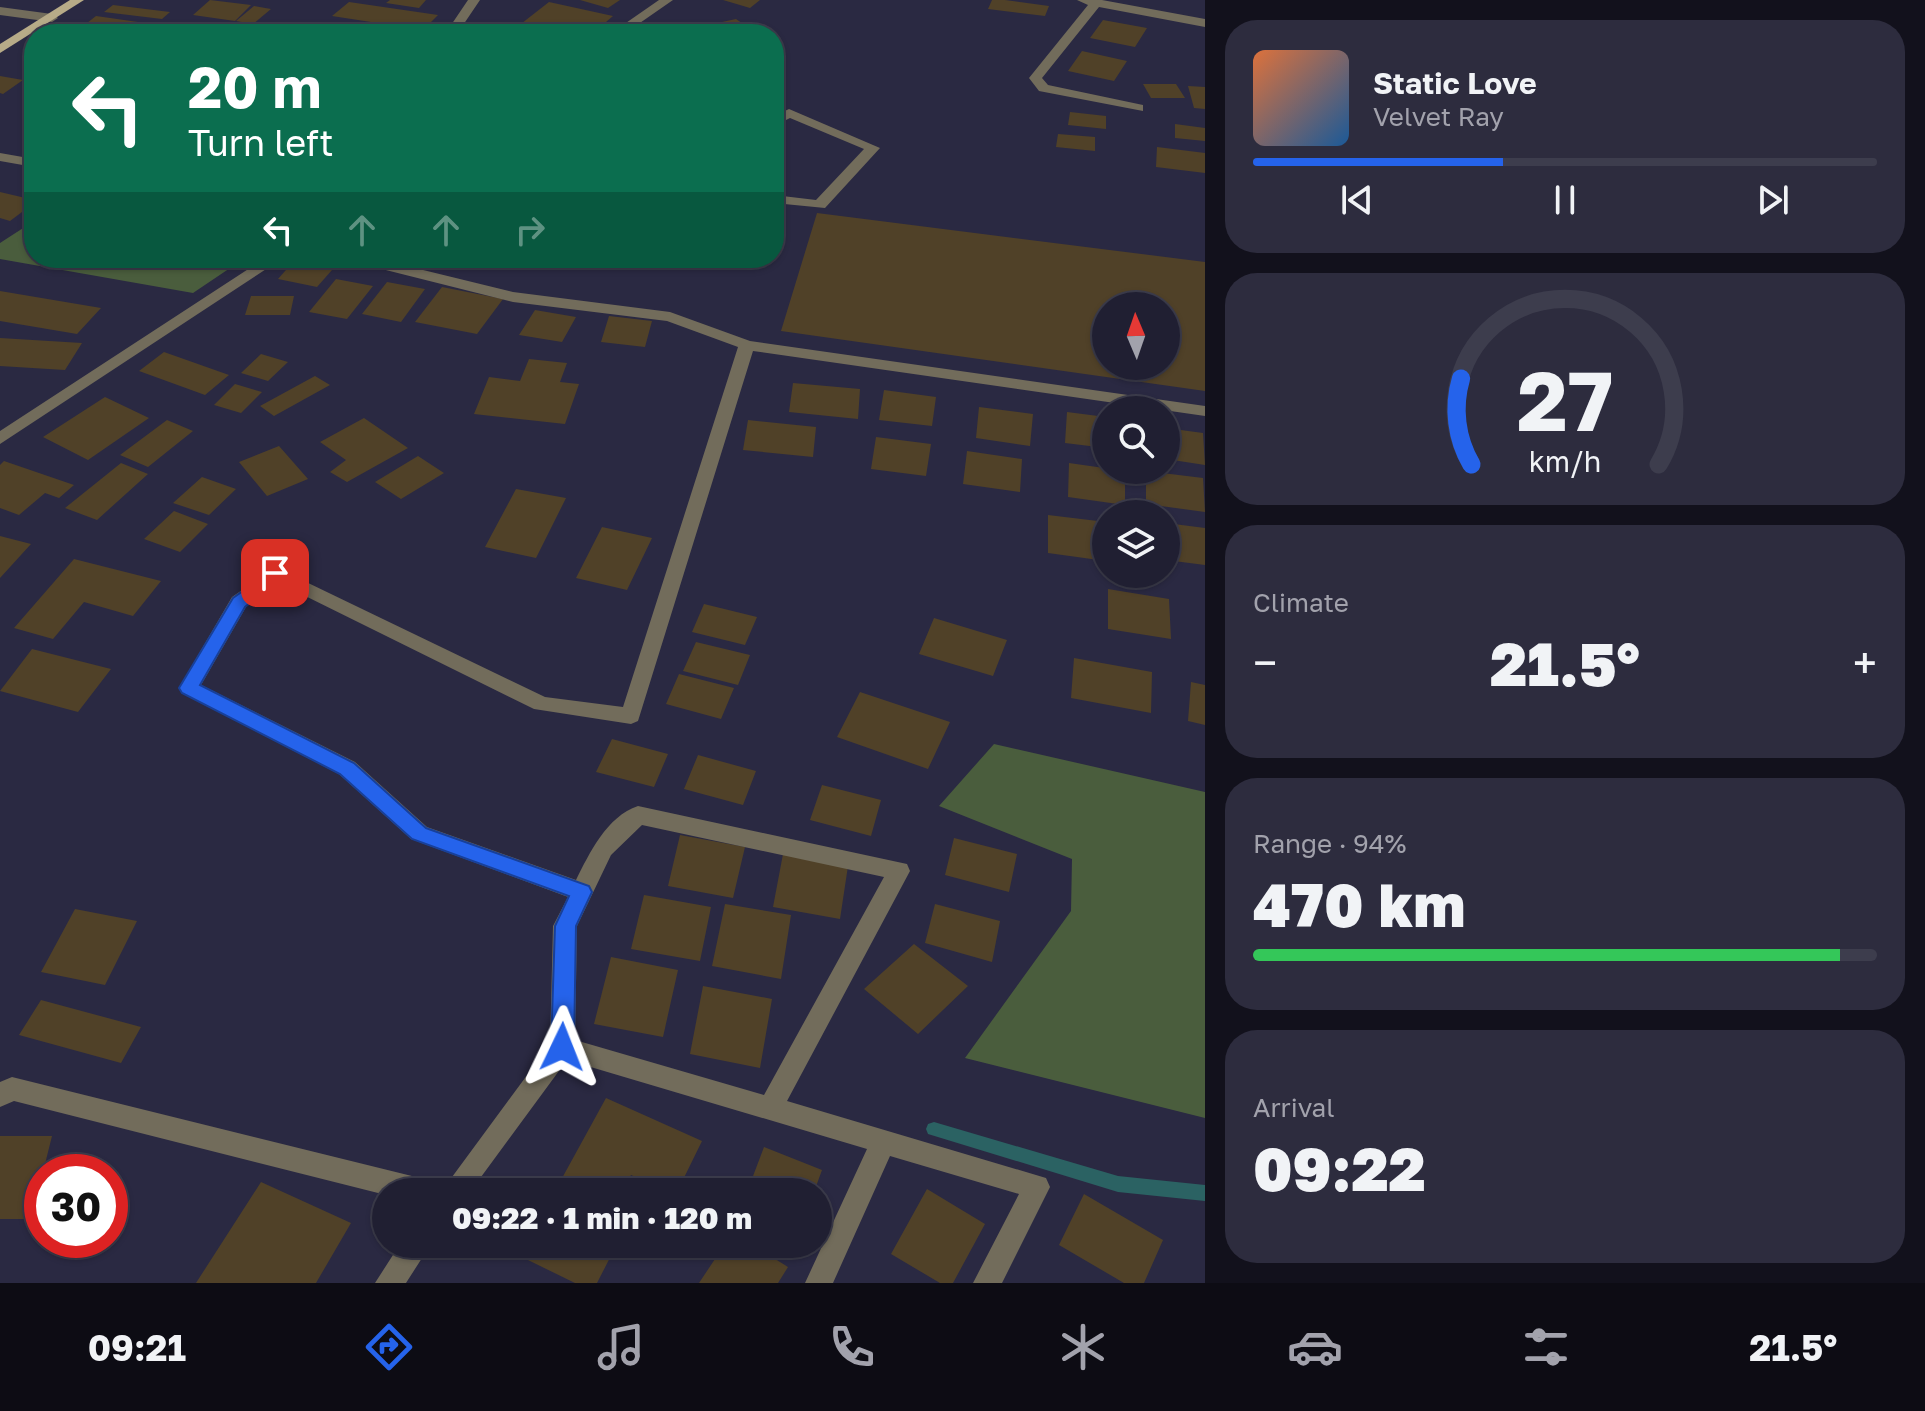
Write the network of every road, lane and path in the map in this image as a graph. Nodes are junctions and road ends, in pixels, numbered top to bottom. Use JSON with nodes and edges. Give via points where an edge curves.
{"nodes":[{"id":1,"x":78,"y":0,"type":"edge"},
{"id":2,"x":474,"y":0,"type":"edge"},
{"id":3,"x":667,"y":0,"type":"edge"},
{"id":4,"x":1081,"y":0,"type":"edge"},
{"id":5,"x":1096,"y":3,"type":"junction"},
{"id":6,"x":0,"y":11,"type":"edge"},
{"id":7,"x":52,"y":18,"type":"junction"},
{"id":8,"x":1205,"y":23,"type":"edge"},
{"id":9,"x":42,"y":24,"type":"edge"},
{"id":10,"x":458,"y":24,"type":"edge"},
{"id":11,"x":631,"y":24,"type":"edge"},
{"id":12,"x":24,"y":35,"type":"edge"},
{"id":13,"x":0,"y":49,"type":"edge"},
{"id":14,"x":1138,"y":108,"type":"dead end"},
{"id":15,"x":784,"y":116,"type":"edge"},
{"id":16,"x":0,"y":157,"type":"edge"},
{"id":17,"x":24,"y":161,"type":"edge"},
{"id":18,"x":784,"y":200,"type":"edge"},
{"id":19,"x":260,"y":268,"type":"edge"},
{"id":20,"x":396,"y":268,"type":"edge"},
{"id":21,"x":747,"y":345,"type":"junction"},
{"id":22,"x":1205,"y":411,"type":"edge"},
{"id":23,"x":0,"y":439,"type":"edge"},
{"id":24,"x":582,"y":892,"type":"junction"},
{"id":25,"x":562,"y":1047,"type":"junction"},
{"id":26,"x":0,"y":1095,"type":"edge"},
{"id":27,"x":770,"y":1108,"type":"junction"},
{"id":28,"x":884,"y":1141,"type":"junction"},
{"id":29,"x":464,"y":1178,"type":"edge"},
{"id":30,"x":372,"y":1179,"type":"edge"},
{"id":31,"x":407,"y":1258,"type":"edge"},
{"id":32,"x":389,"y":1283,"type":"edge"},
{"id":33,"x":819,"y":1283,"type":"edge"},
{"id":34,"x":987,"y":1283,"type":"edge"}],
"edges":[{"from":1,"to":7,"type":"main road"},
{"from":2,"to":10,"type":"street"},
{"from":3,"to":11,"type":"street"},
{"from":4,"to":5,"type":"street"},
{"from":5,"to":8,"type":"street"},
{"from":5,"to":14,"type":"street","via":[[1035,78],[1044,88]]},
{"from":6,"to":7,"type":"street"},
{"from":7,"to":9,"type":"main road"},
{"from":12,"to":13,"type":"main road"},
{"from":15,"to":18,"type":"street","via":[[789,113],[873,148],[820,205]]},
{"from":16,"to":17,"type":"street"},
{"from":19,"to":23,"type":"street"},
{"from":20,"to":21,"type":"street","via":[[513,297],[670,317]]},
{"from":21,"to":22,"type":"street"},
{"from":21,"to":24,"type":"street","via":[[631,716],[541,704],[275,573],[239,602],[189,688],[347,768],[419,833]]},
{"from":24,"to":25,"type":"street","via":[[565,926]]},
{"from":24,"to":27,"type":"street","via":[[603,849],[638,815],[899,871]]},
{"from":25,"to":27,"type":"street"},
{"from":25,"to":29,"type":"street"},
{"from":26,"to":30,"type":"street","via":[[12,1089]]},
{"from":27,"to":28,"type":"street"},
{"from":28,"to":33,"type":"street"},
{"from":28,"to":34,"type":"street","via":[[1037,1187]]},
{"from":31,"to":32,"type":"street"}]}
